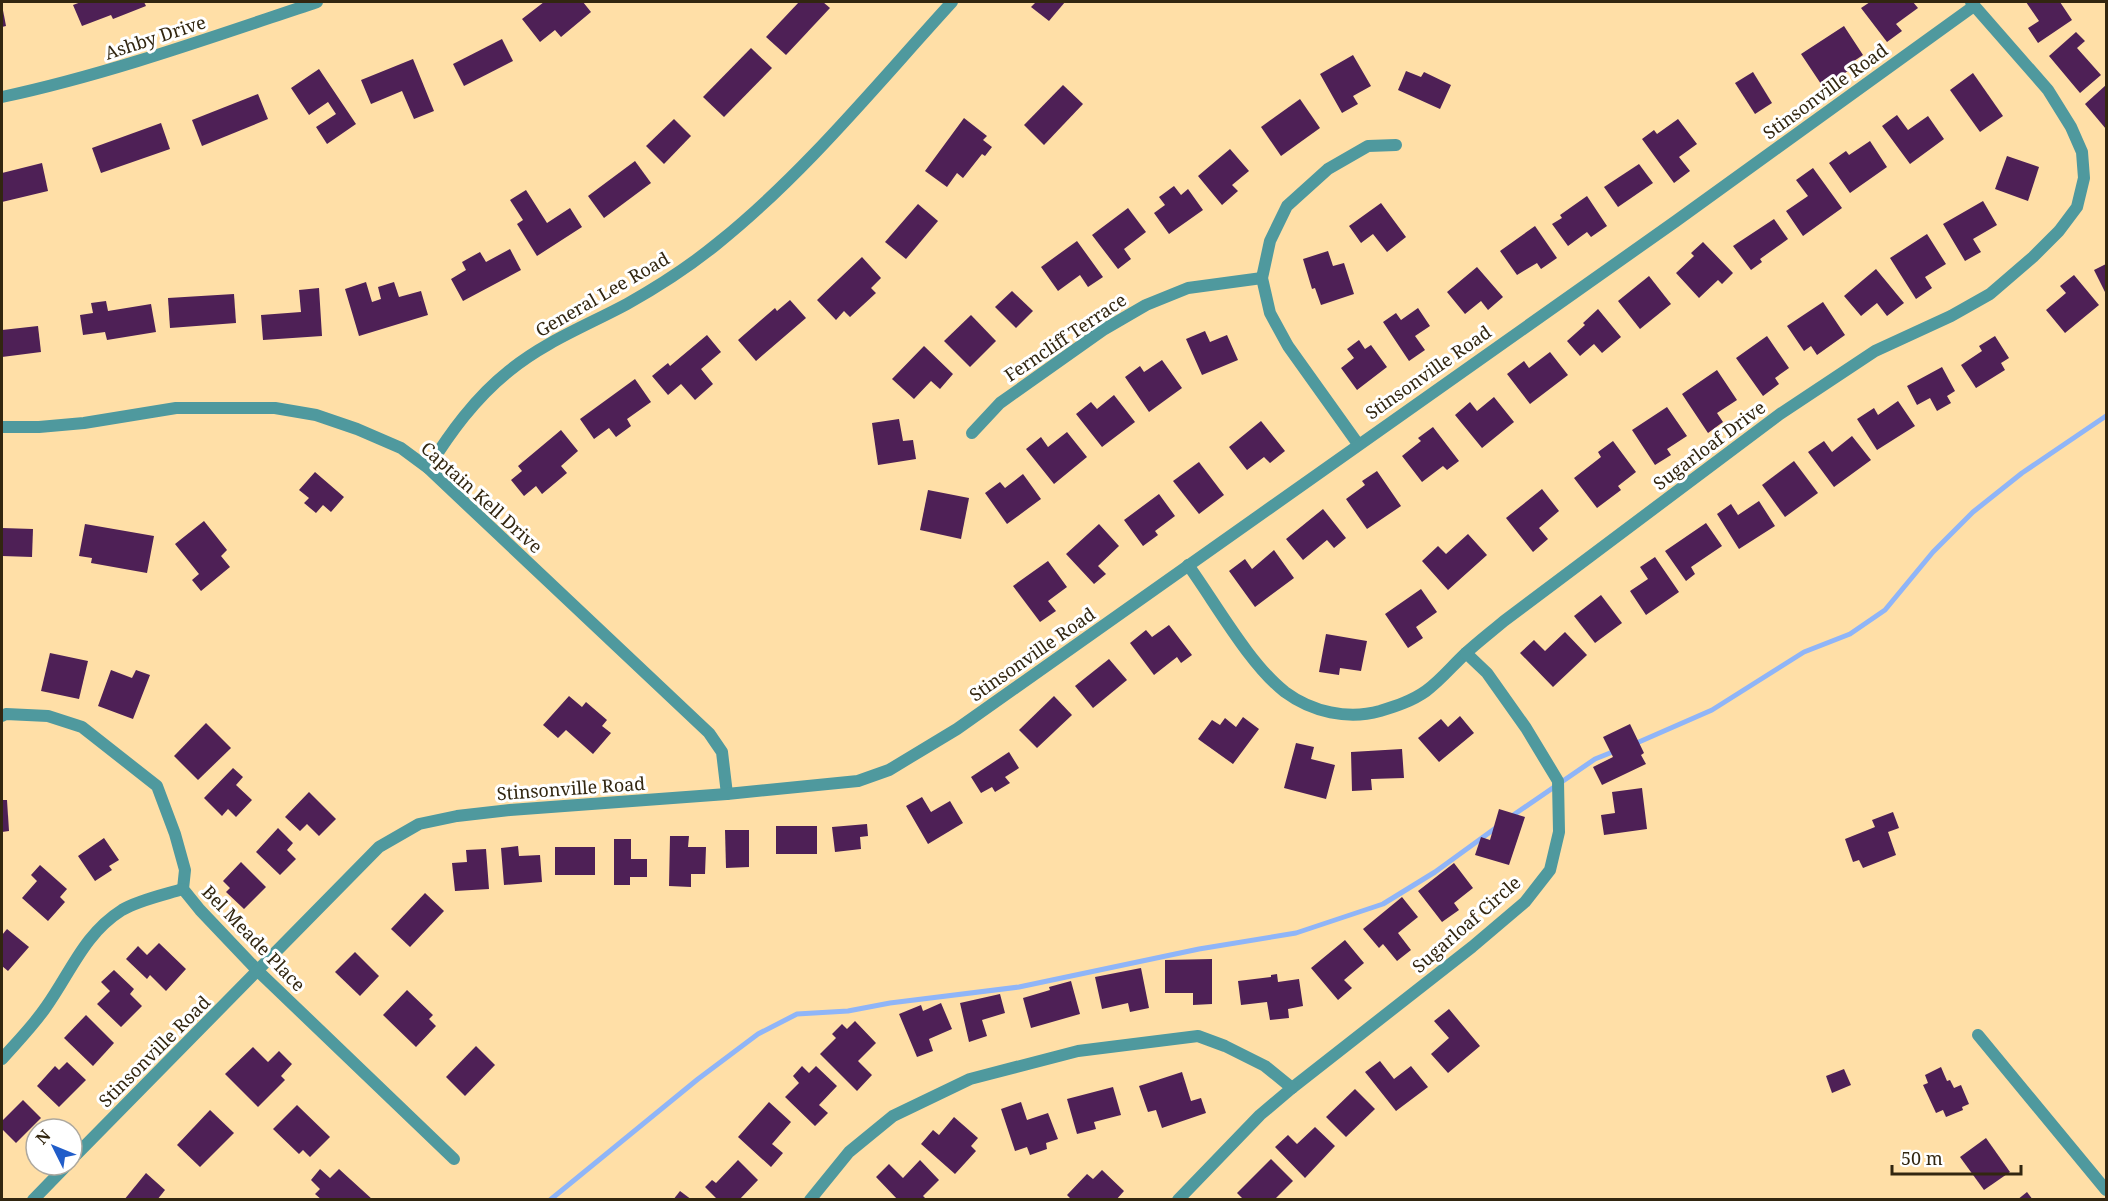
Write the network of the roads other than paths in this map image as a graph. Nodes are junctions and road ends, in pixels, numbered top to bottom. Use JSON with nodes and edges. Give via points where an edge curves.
{"nodes":[{"id":1,"x":316,"y":2,"type":"edge"},
{"id":2,"x":952,"y":2,"type":"edge"},
{"id":3,"x":1972,"y":4,"type":"edge"},
{"id":4,"x":2,"y":97,"type":"edge"},
{"id":5,"x":1396,"y":145,"type":"dead end"},
{"id":6,"x":1262,"y":278,"type":"junction"},
{"id":7,"x":2,"y":427,"type":"edge"},
{"id":8,"x":972,"y":433,"type":"dead end"},
{"id":9,"x":1358,"y":444,"type":"junction"},
{"id":10,"x":428,"y":468,"type":"junction"},
{"id":11,"x":1188,"y":565,"type":"junction"},
{"id":12,"x":1466,"y":653,"type":"junction"},
{"id":13,"x":2,"y":716,"type":"edge"},
{"id":14,"x":727,"y":794,"type":"junction"},
{"id":15,"x":183,"y":889,"type":"junction"},
{"id":16,"x":258,"y":971,"type":"junction"},
{"id":17,"x":1978,"y":1035,"type":"dead end"},
{"id":18,"x":2,"y":1059,"type":"edge"},
{"id":19,"x":1292,"y":1088,"type":"junction"},
{"id":20,"x":84,"y":1147,"type":"edge"},
{"id":21,"x":454,"y":1159,"type":"dead end"},
{"id":22,"x":55,"y":1177,"type":"edge"},
{"id":23,"x":2106,"y":1190,"type":"edge"},
{"id":24,"x":33,"y":1200,"type":"edge"},
{"id":25,"x":810,"y":1200,"type":"edge"},
{"id":26,"x":1178,"y":1200,"type":"edge"}],
"edges":[{"from":1,"to":4,"type":"street","name":"Ashby Drive","via":[[130,65]]},
{"from":2,"to":10,"type":"street","name":"General Lee Road","via":[[763,205],[669,279],[553,342],[509,371],[454,428]]},
{"from":3,"to":9,"type":"street","name":"Stinsonville Road","via":[[1666,227]]},
{"from":3,"to":12,"type":"street","name":"Sugarloaf Drive","via":[[2048,90],[2072,127],[2082,152],[2084,178],[2077,207],[2059,231],[1990,294],[1875,351],[1780,414]]},
{"from":5,"to":6,"type":"street","via":[[1368,146],[1328,169],[1287,206],[1270,241]]},
{"from":6,"to":8,"type":"street","name":"Ferncliff Terrace","via":[[1188,288],[1146,305],[1000,402]]},
{"from":6,"to":9,"type":"street","via":[[1270,313],[1288,346]]},
{"from":7,"to":10,"type":"street","name":"Captain Kell Drive","via":[[84,423],[176,408],[275,408],[316,415],[357,429],[401,448]]},
{"from":9,"to":11,"type":"street","name":"Stinsonville Road"},
{"from":10,"to":14,"type":"street","name":"Captain Kell Drive","via":[[709,733],[724,758]]},
{"from":11,"to":12,"type":"street","name":"Sugarloaf Drive","via":[[1270,677],[1286,692],[1334,714],[1352,716],[1400,705],[1430,688]]},
{"from":11,"to":14,"type":"street","name":"Stinsonville Road","via":[[957,729],[888,770],[858,781]]},
{"from":12,"to":19,"type":"street","name":"Sugarloaf Circle","via":[[1494,682],[1558,781],[1559,832],[1550,870],[1525,902],[1472,947]]},
{"from":13,"to":15,"type":"street","name":"Bel Meade Place","via":[[48,716],[82,727],[157,786],[185,870]]},
{"from":14,"to":16,"type":"street","name":"Stinsonville Road","via":[[510,810],[419,824],[379,847]]},
{"from":15,"to":16,"type":"street","name":"Bel Meade Place"},
{"from":15,"to":18,"type":"street","via":[[124,909],[103,924],[80,950],[34,1024]]},
{"from":16,"to":20,"type":"street","name":"Stinsonville Road"},
{"from":16,"to":21,"type":"street","name":"Bel Meade Place"},
{"from":17,"to":23,"type":"street"},
{"from":19,"to":25,"type":"street","via":[[1265,1066],[1198,1036],[1078,1051],[970,1079],[893,1116],[849,1152]]},
{"from":19,"to":26,"type":"street","name":"Sugarloaf Circle","via":[[1260,1115]]},
{"from":22,"to":24,"type":"street"}]}
